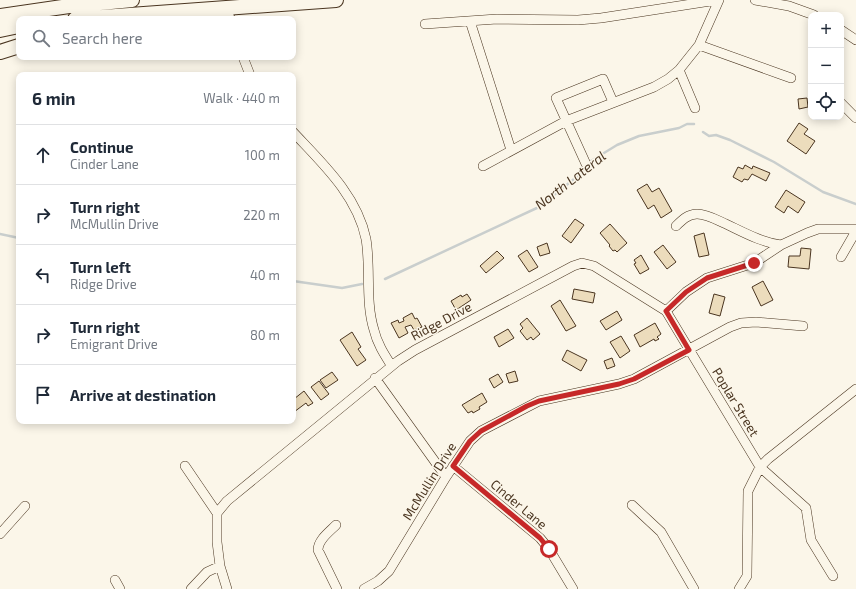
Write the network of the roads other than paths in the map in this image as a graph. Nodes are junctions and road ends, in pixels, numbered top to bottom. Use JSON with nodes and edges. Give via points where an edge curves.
{"nodes":[{"id":1,"x":132,"y":0,"type":"edge"},
{"id":2,"x":336,"y":0,"type":"edge"},
{"id":3,"x":718,"y":0,"type":"edge"},
{"id":4,"x":755,"y":0,"type":"edge"},
{"id":5,"x":320,"y":1,"type":"junction"},
{"id":6,"x":808,"y":13,"type":"edge"},
{"id":7,"x":0,"y":16,"type":"edge"},
{"id":8,"x":117,"y":16,"type":"edge"},
{"id":9,"x":244,"y":16,"type":"edge"},
{"id":10,"x":470,"y":21,"type":"junction"},
{"id":11,"x":425,"y":24,"type":"dead end"},
{"id":12,"x":16,"y":27,"type":"edge"},
{"id":13,"x":0,"y":30,"type":"edge"},
{"id":14,"x":844,"y":32,"type":"edge"},
{"id":15,"x":856,"y":40,"type":"edge"},
{"id":16,"x":699,"y":45,"type":"junction"},
{"id":17,"x":16,"y":47,"type":"edge"},
{"id":18,"x":0,"y":52,"type":"edge"},
{"id":19,"x":244,"y":60,"type":"edge"},
{"id":20,"x":679,"y":70,"type":"junction"},
{"id":21,"x":249,"y":72,"type":"edge"},
{"id":22,"x":791,"y":78,"type":"dead end"},
{"id":23,"x":613,"y":102,"type":"junction"},
{"id":24,"x":844,"y":106,"type":"edge"},
{"id":25,"x":695,"y":108,"type":"dead end"},
{"id":26,"x":856,"y":118,"type":"edge"},
{"id":27,"x":566,"y":121,"type":"junction"},
{"id":28,"x":296,"y":135,"type":"edge"},
{"id":29,"x":511,"y":150,"type":"junction"},
{"id":30,"x":586,"y":164,"type":"dead end"},
{"id":31,"x":483,"y":166,"type":"dead end"},
{"id":32,"x":676,"y":226,"type":"dead end"},
{"id":33,"x":856,"y":230,"type":"edge"},
{"id":34,"x":781,"y":245,"type":"junction"},
{"id":35,"x":841,"y":256,"type":"dead end"},
{"id":36,"x":666,"y":311,"type":"junction"},
{"id":37,"x":803,"y":326,"type":"dead end"},
{"id":38,"x":689,"y":350,"type":"junction"},
{"id":39,"x":391,"y":365,"type":"junction"},
{"id":40,"x":375,"y":378,"type":"junction"},
{"id":41,"x":856,"y":389,"type":"edge"},
{"id":42,"x":185,"y":466,"type":"dead end"},
{"id":43,"x":453,"y":466,"type":"junction"},
{"id":44,"x":760,"y":467,"type":"junction"},
{"id":45,"x":446,"y":477,"type":"junction"},
{"id":46,"x":632,"y":505,"type":"dead end"},
{"id":47,"x":25,"y":506,"type":"dead end"},
{"id":48,"x":217,"y":513,"type":"junction"},
{"id":49,"x":336,"y":525,"type":"dead end"},
{"id":50,"x":0,"y":532,"type":"edge"},
{"id":51,"x":220,"y":566,"type":"junction"},
{"id":52,"x":833,"y":576,"type":"dead end"},
{"id":53,"x":115,"y":580,"type":"dead end"},
{"id":54,"x":120,"y":589,"type":"edge"},
{"id":55,"x":191,"y":589,"type":"edge"},
{"id":56,"x":227,"y":589,"type":"edge"},
{"id":57,"x":337,"y":589,"type":"edge"},
{"id":58,"x":364,"y":589,"type":"edge"},
{"id":59,"x":573,"y":589,"type":"edge"},
{"id":60,"x":694,"y":589,"type":"edge"},
{"id":61,"x":739,"y":589,"type":"edge"}],
"edges":[{"from":1,"to":7,"type":"highway"},
{"from":2,"to":5,"type":"highway"},
{"from":3,"to":10,"type":"street","via":[[578,20]]},
{"from":3,"to":16,"type":"street"},
{"from":4,"to":6,"type":"street","via":[[789,6]]},
{"from":5,"to":8,"type":"highway"},
{"from":5,"to":9,"type":"highway"},
{"from":10,"to":11,"type":"street"},
{"from":10,"to":29,"type":"street"},
{"from":12,"to":13,"type":"highway"},
{"from":14,"to":15,"type":"street"},
{"from":16,"to":20,"type":"street"},
{"from":16,"to":22,"type":"street"},
{"from":17,"to":18,"type":"highway"},
{"from":19,"to":21,"type":"street"},
{"from":20,"to":23,"type":"street","via":[[654,87]]},
{"from":20,"to":25,"type":"street"},
{"from":23,"to":27,"type":"street"},
{"from":23,"to":27,"type":"street","via":[[603,79],[556,98]]},
{"from":24,"to":26,"type":"street"},
{"from":27,"to":29,"type":"street"},
{"from":27,"to":30,"type":"street"},
{"from":28,"to":39,"type":"street","via":[[333,174],[361,223],[366,238],[374,330]]},
{"from":29,"to":31,"type":"street"},
{"from":32,"to":34,"type":"street","via":[[689,216],[703,215],[767,243]]},
{"from":33,"to":34,"type":"street","via":[[818,229]]},
{"from":33,"to":35,"type":"street"},
{"from":34,"to":36,"type":"street","via":[[754,263],[707,278],[686,292]]},
{"from":36,"to":38,"type":"street","name":"Ridge Drive"},
{"from":36,"to":39,"type":"street","name":"Ridge Drive","via":[[594,266],[582,264],[573,266]]},
{"from":37,"to":38,"type":"street","name":"McMullin Drive","via":[[741,322]]},
{"from":38,"to":43,"type":"street","name":"McMullin Drive","via":[[634,379],[527,406],[481,431],[470,441]]},
{"from":38,"to":44,"type":"street","name":"Poplar Street"},
{"from":39,"to":40,"type":"street","name":"Ridge Drive"},
{"from":40,"to":45,"type":"street"},
{"from":40,"to":48,"type":"street","name":"Ridge Drive","via":[[227,501]]},
{"from":41,"to":44,"type":"street"},
{"from":42,"to":48,"type":"street"},
{"from":43,"to":45,"type":"street","name":"McMullin Drive"},
{"from":43,"to":59,"type":"street","name":"Cinder Lane","via":[[540,538]]},
{"from":44,"to":52,"type":"street","name":"Poplar Street","via":[[806,508],[811,540]]},
{"from":44,"to":61,"type":"street","via":[[748,490],[747,576]]},
{"from":45,"to":58,"type":"street","name":"McMullin Drive","via":[[389,571]]},
{"from":46,"to":60,"type":"street","via":[[661,532]]},
{"from":47,"to":50,"type":"street"},
{"from":48,"to":51,"type":"street"},
{"from":49,"to":57,"type":"street","via":[[321,540],[318,550]]},
{"from":51,"to":55,"type":"street","via":[[207,572]]},
{"from":51,"to":56,"type":"street"},
{"from":53,"to":54,"type":"street"}]}
